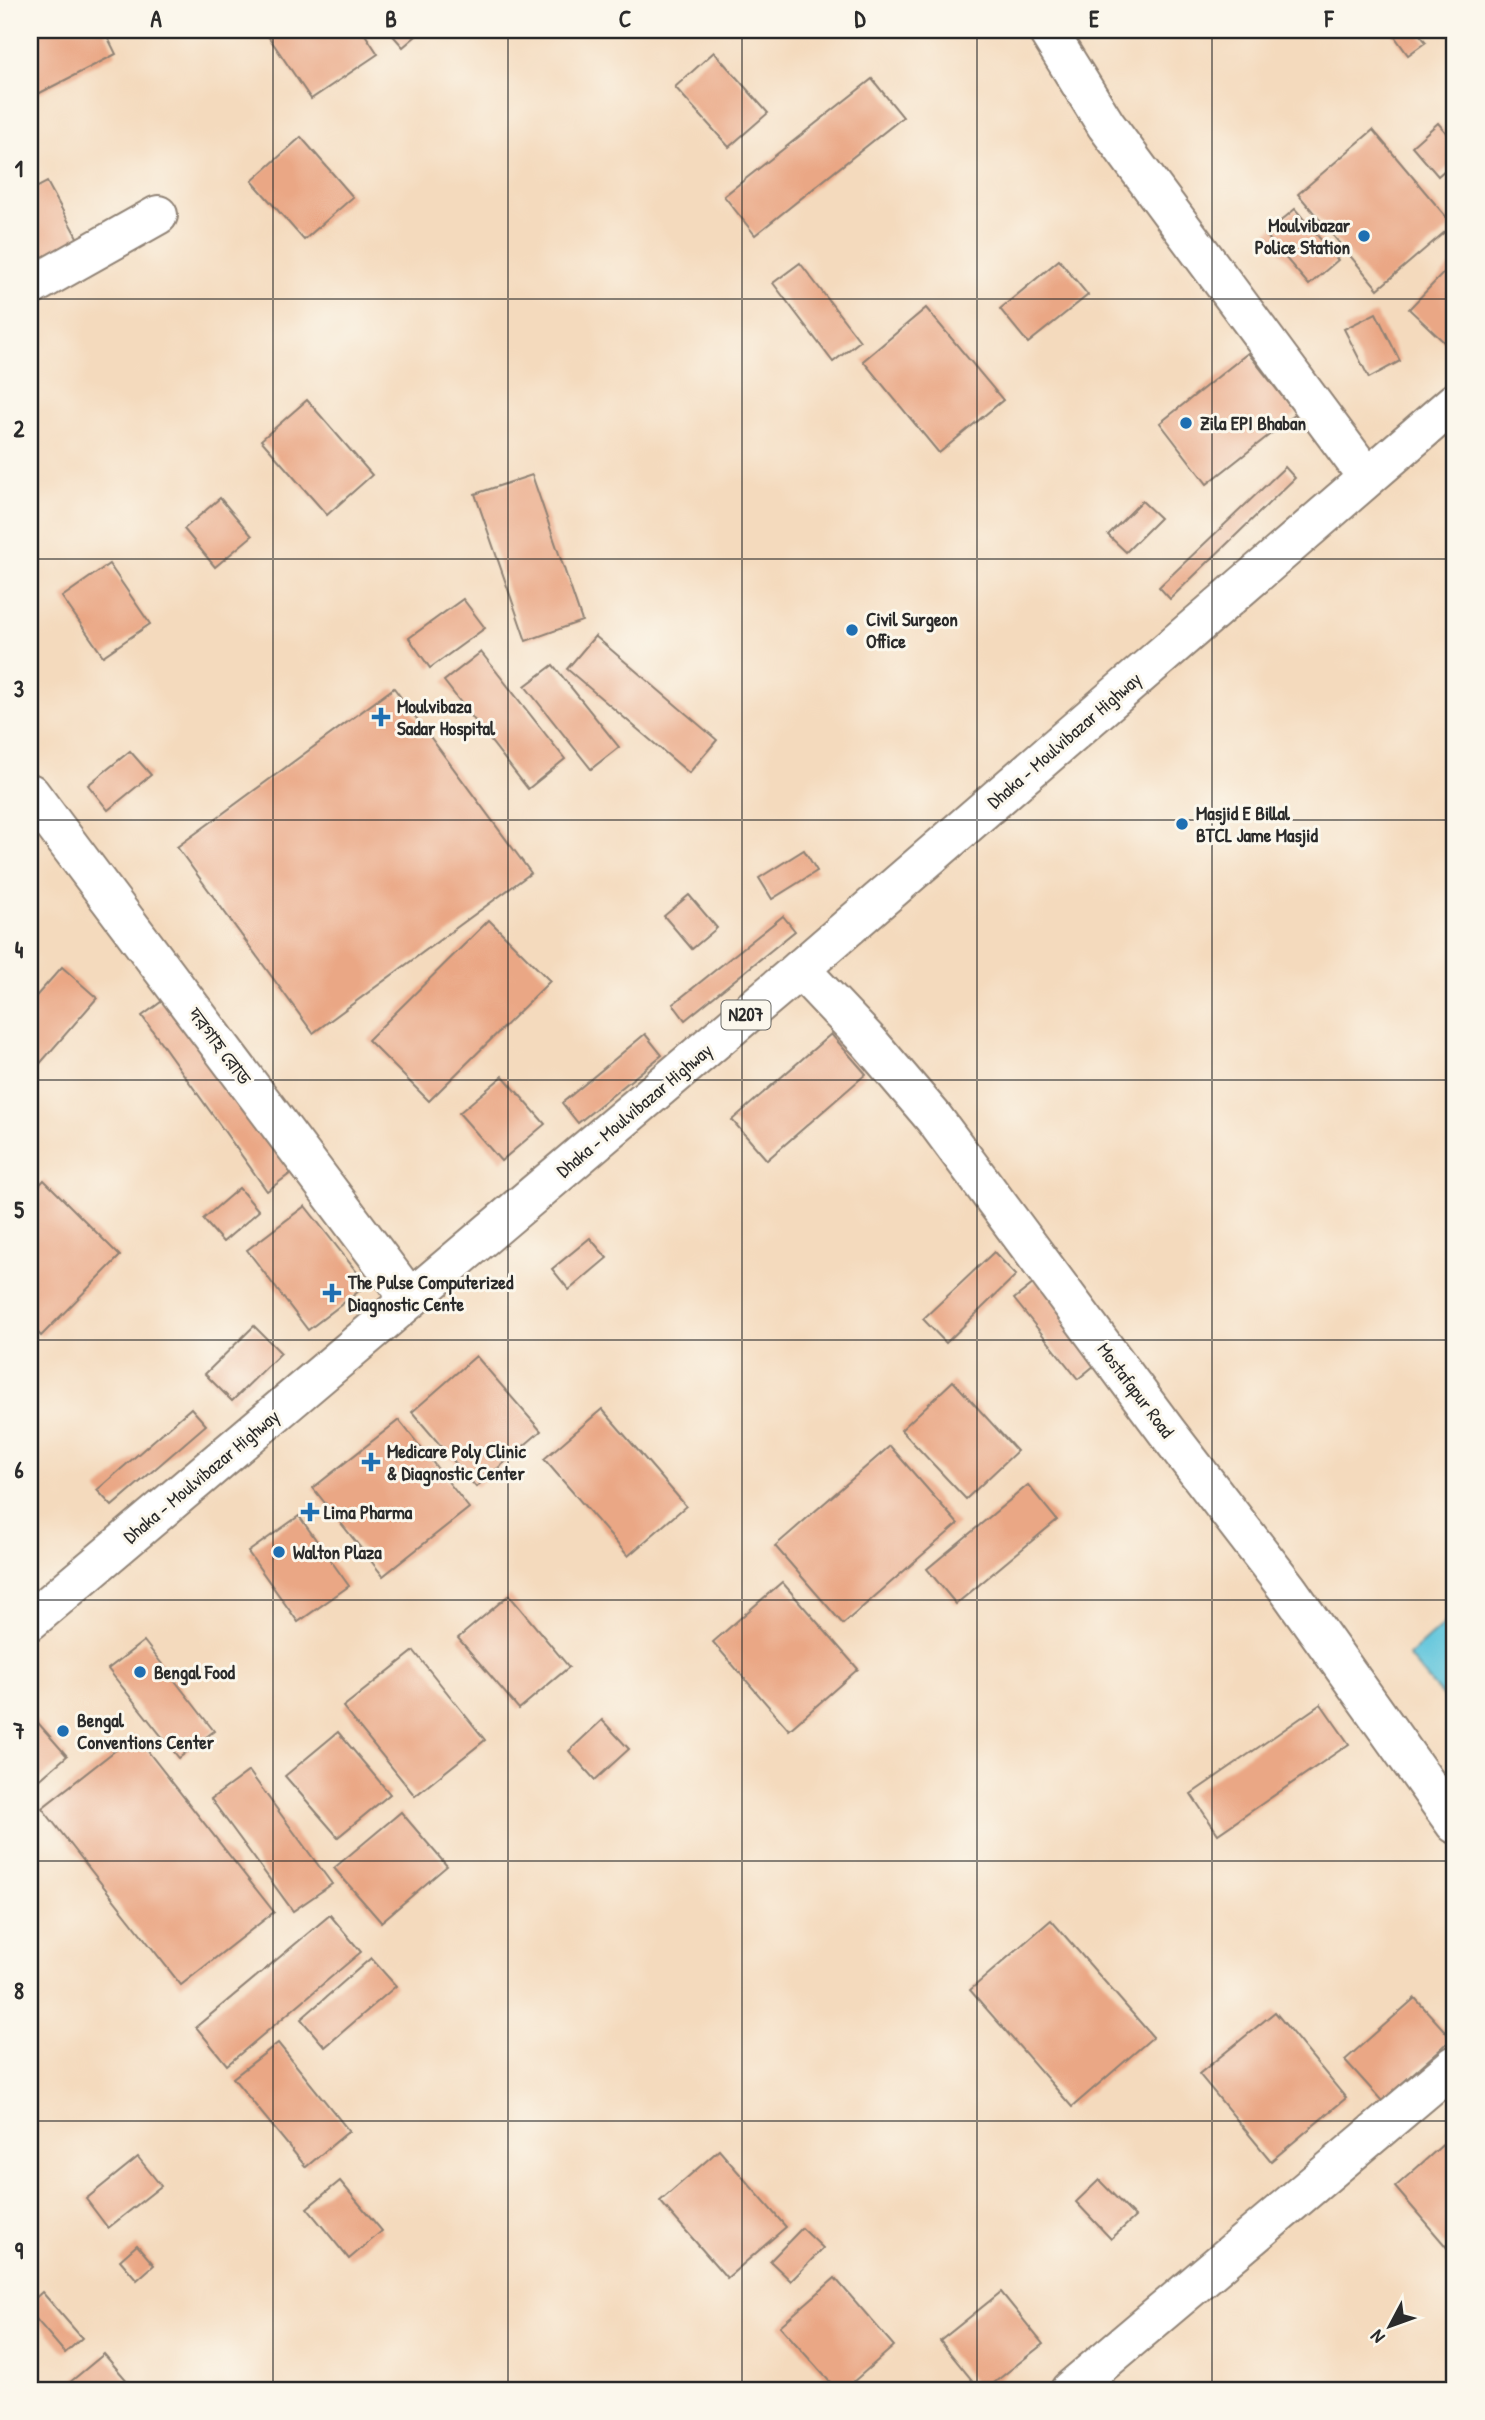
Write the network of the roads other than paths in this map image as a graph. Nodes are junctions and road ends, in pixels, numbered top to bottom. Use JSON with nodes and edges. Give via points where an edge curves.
{"nodes":[{"id":1,"x":1047,"y":30,"type":"edge"},
{"id":2,"x":158,"y":215,"type":"dead end"},
{"id":3,"x":30,"y":287,"type":"edge"},
{"id":4,"x":1455,"y":402,"type":"edge"},
{"id":5,"x":1367,"y":477,"type":"junction"},
{"id":6,"x":30,"y":793,"type":"edge"},
{"id":7,"x":800,"y":969,"type":"junction"},
{"id":8,"x":410,"y":1299,"type":"junction"},
{"id":9,"x":30,"y":1620,"type":"edge"},
{"id":10,"x":1455,"y":1824,"type":"edge"},
{"id":11,"x":1455,"y":2064,"type":"edge"},
{"id":12,"x":1070,"y":2390,"type":"edge"}],
"edges":[{"from":1,"to":5,"type":"main road","via":[[1106,125]]},
{"from":2,"to":3,"type":"main road"},
{"from":4,"to":5,"type":"main road","name":"Dhaka - Moulvibazar Highway","number":"N207"},
{"from":5,"to":7,"type":"main road","name":"Dhaka - Moulvibazar Highway","number":"N207"},
{"from":6,"to":8,"type":"main road","name":"দরগাহ রোড"},
{"from":7,"to":8,"type":"main road","name":"Dhaka - Moulvibazar Highway","number":"N207"},
{"from":7,"to":10,"type":"main road","name":"Mostafapur Road","via":[[933,1117],[1287,1588]]},
{"from":8,"to":9,"type":"main road","name":"Dhaka - Moulvibazar Highway","number":"N207"},
{"from":11,"to":12,"type":"main road"}]}
